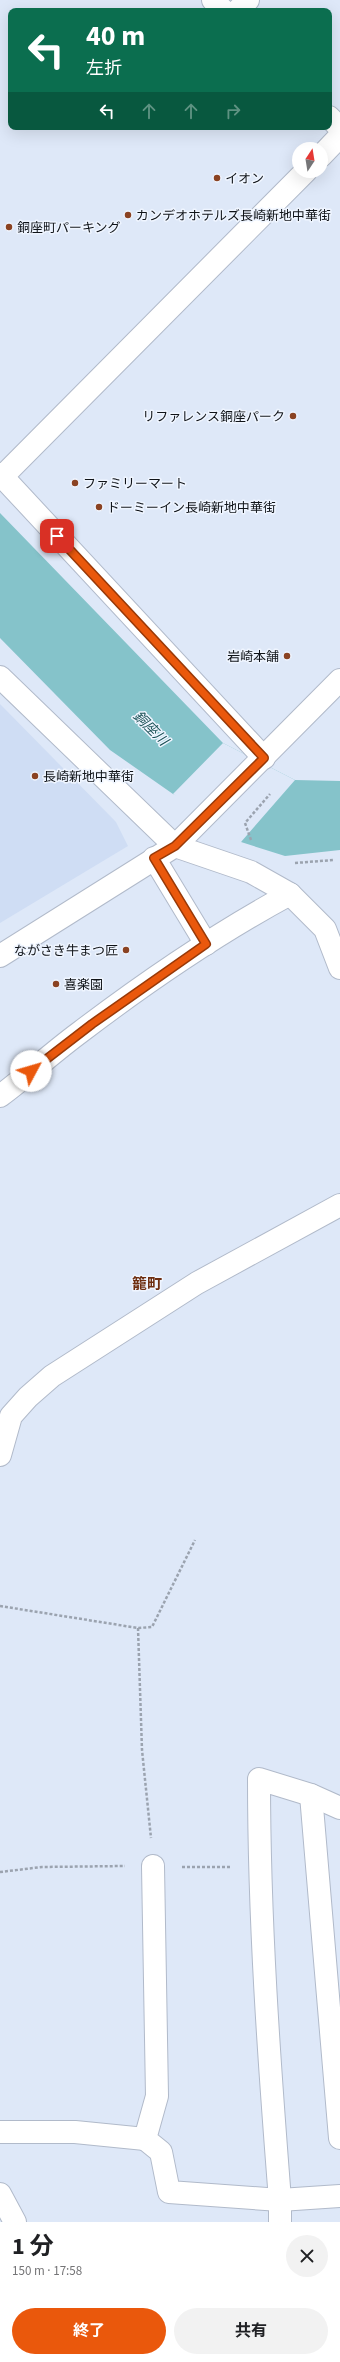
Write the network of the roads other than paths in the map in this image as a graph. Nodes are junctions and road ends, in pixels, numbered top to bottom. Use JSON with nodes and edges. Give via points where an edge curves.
{"nodes":[{"id":1,"x":213,"y":0,"type":"edge"},
{"id":2,"x":248,"y":0,"type":"edge"},
{"id":3,"x":221,"y":8,"type":"edge"},
{"id":4,"x":240,"y":8,"type":"edge"},
{"id":5,"x":332,"y":120,"type":"edge"},
{"id":6,"x":340,"y":128,"type":"edge"},
{"id":7,"x":340,"y":136,"type":"edge"},
{"id":8,"x":328,"y":149,"type":"edge"},
{"id":9,"x":299,"y":178,"type":"edge"},
{"id":10,"x":1,"y":477,"type":"edge"},
{"id":11,"x":0,"y":677,"type":"edge"},
{"id":12,"x":340,"y":680,"type":"edge"},
{"id":13,"x":264,"y":758,"type":"junction"},
{"id":14,"x":175,"y":846,"type":"junction"},
{"id":15,"x":154,"y":858,"type":"junction"},
{"id":16,"x":290,"y":894,"type":"junction"},
{"id":17,"x":206,"y":944,"type":"junction"},
{"id":18,"x":0,"y":956,"type":"edge"},
{"id":19,"x":340,"y":968,"type":"edge"},
{"id":20,"x":0,"y":1096,"type":"edge"},
{"id":21,"x":340,"y":1206,"type":"edge"},
{"id":22,"x":0,"y":1454,"type":"edge"},
{"id":23,"x":311,"y":1794,"type":"junction"},
{"id":24,"x":340,"y":1808,"type":"edge"},
{"id":25,"x":153,"y":1866,"type":"road end"},
{"id":26,"x":0,"y":2132,"type":"edge"},
{"id":27,"x":340,"y":2138,"type":"edge"},
{"id":28,"x":145,"y":2140,"type":"junction"},
{"id":29,"x":0,"y":2194,"type":"edge"},
{"id":30,"x":340,"y":2196,"type":"edge"},
{"id":31,"x":280,"y":2200,"type":"junction"},
{"id":32,"x":15,"y":2222,"type":"edge"},
{"id":33,"x":280,"y":2222,"type":"edge"}],
"edges":[{"from":1,"to":3,"type":"street"},
{"from":2,"to":4,"type":"street"},
{"from":5,"to":6,"type":"street"},
{"from":7,"to":8,"type":"street"},
{"from":9,"to":10,"type":"street"},
{"from":10,"to":13,"type":"street"},
{"from":11,"to":14,"type":"street"},
{"from":12,"to":13,"type":"street"},
{"from":13,"to":14,"type":"street"},
{"from":14,"to":15,"type":"street"},
{"from":14,"to":16,"type":"street","via":[[251,872]]},
{"from":15,"to":17,"type":"street"},
{"from":15,"to":18,"type":"street"},
{"from":16,"to":17,"type":"street"},
{"from":16,"to":19,"type":"street","via":[[325,929]]},
{"from":17,"to":20,"type":"street","via":[[79,1033]]},
{"from":21,"to":22,"type":"street","via":[[196,1283],[52,1376],[11,1416]]},
{"from":23,"to":24,"type":"street"},
{"from":23,"to":27,"type":"street"},
{"from":23,"to":31,"type":"street","via":[[259,1779],[259,1868],[267,2040]]},
{"from":25,"to":28,"type":"street","via":[[157,2096]]},
{"from":26,"to":28,"type":"street","via":[[75,2132]]},
{"from":28,"to":31,"type":"street","via":[[161,2152],[169,2192]]},
{"from":29,"to":32,"type":"street"},
{"from":30,"to":31,"type":"street"},
{"from":31,"to":33,"type":"street"}]}
